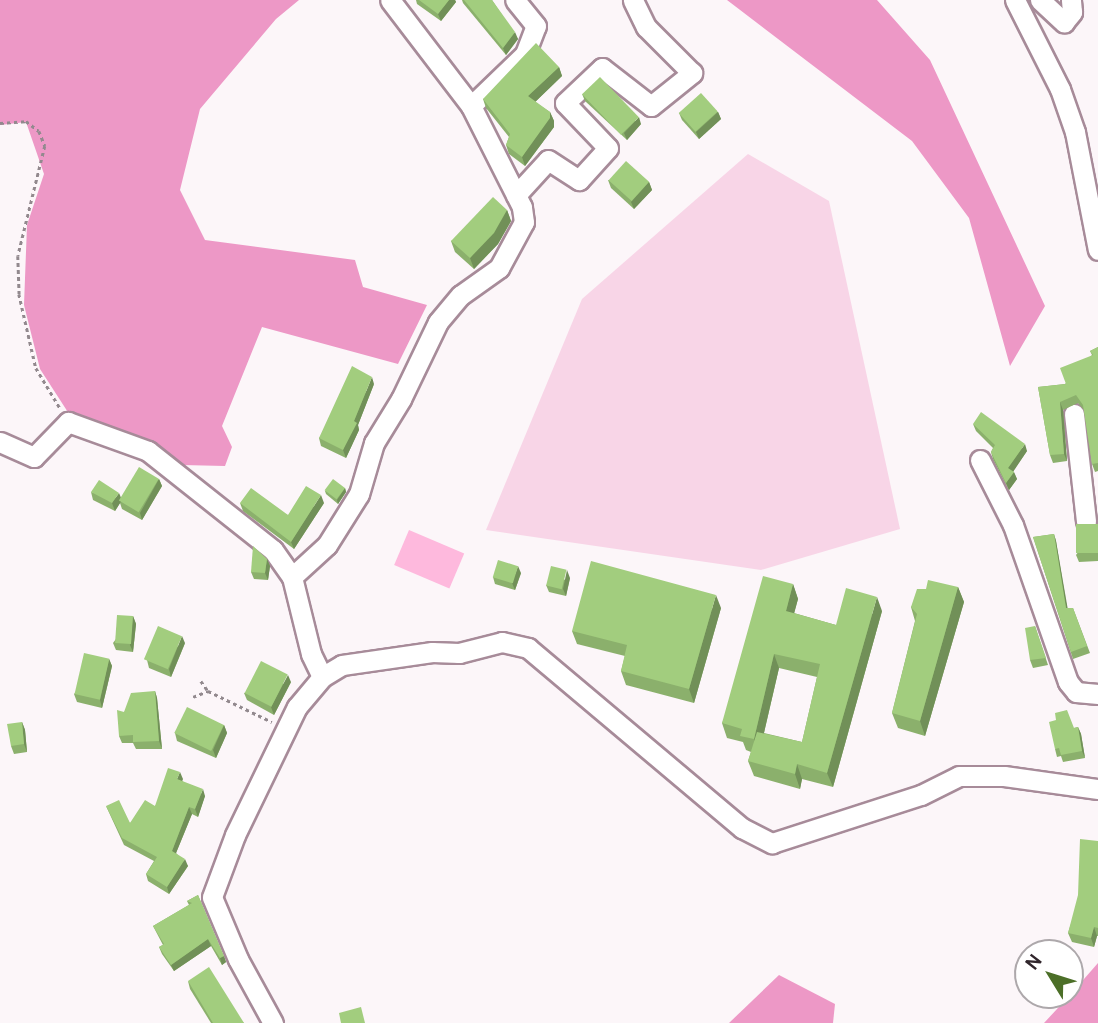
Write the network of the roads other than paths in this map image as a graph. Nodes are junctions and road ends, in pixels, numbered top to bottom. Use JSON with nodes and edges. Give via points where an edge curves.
{"nodes":[{"id":1,"x":390,"y":0,"type":"edge"},
{"id":2,"x":515,"y":0,"type":"edge"},
{"id":3,"x":633,"y":0,"type":"edge"},
{"id":4,"x":1015,"y":0,"type":"edge"},
{"id":5,"x":1040,"y":0,"type":"edge"},
{"id":6,"x":1071,"y":0,"type":"edge"},
{"id":7,"x":471,"y":106,"type":"junction"},
{"id":8,"x":516,"y":195,"type":"junction"},
{"id":9,"x":1098,"y":250,"type":"edge"},
{"id":10,"x":1074,"y":414,"type":"dead end"},
{"id":11,"x":0,"y":442,"type":"edge"},
{"id":12,"x":980,"y":460,"type":"dead end"},
{"id":13,"x":1087,"y":521,"type":"edge"},
{"id":14,"x":292,"y":577,"type":"junction"},
{"id":15,"x":322,"y":677,"type":"junction"},
{"id":16,"x":1098,"y":694,"type":"edge"},
{"id":17,"x":1098,"y":789,"type":"edge"},
{"id":18,"x":273,"y":1023,"type":"edge"}],
"edges":[{"from":1,"to":7,"type":"street"},
{"from":2,"to":7,"type":"street","via":[[536,26],[525,54]]},
{"from":3,"to":8,"type":"street","via":[[646,27],[692,72],[652,106],[602,68],[565,103],[608,148],[579,180],[548,160]]},
{"from":4,"to":9,"type":"street","via":[[1060,89],[1075,132]]},
{"from":5,"to":6,"type":"street","via":[[1064,22],[1072,12]]},
{"from":7,"to":8,"type":"street"},
{"from":8,"to":14,"type":"street","via":[[524,222],[509,256],[461,295],[438,322],[374,443],[359,494],[327,545]]},
{"from":10,"to":13,"type":"street"},
{"from":11,"to":14,"type":"street","via":[[34,457],[68,422],[148,452],[273,550]]},
{"from":12,"to":16,"type":"street","via":[[1013,525],[1068,682],[1076,692]]},
{"from":14,"to":15,"type":"street","via":[[311,654]]},
{"from":15,"to":17,"type":"street","via":[[342,665],[371,658],[459,653],[502,642],[528,648],[742,828],[772,843],[921,795],[959,776],[1004,776]]},
{"from":15,"to":18,"type":"street","via":[[297,708],[235,835],[212,897],[238,959]]}]}
